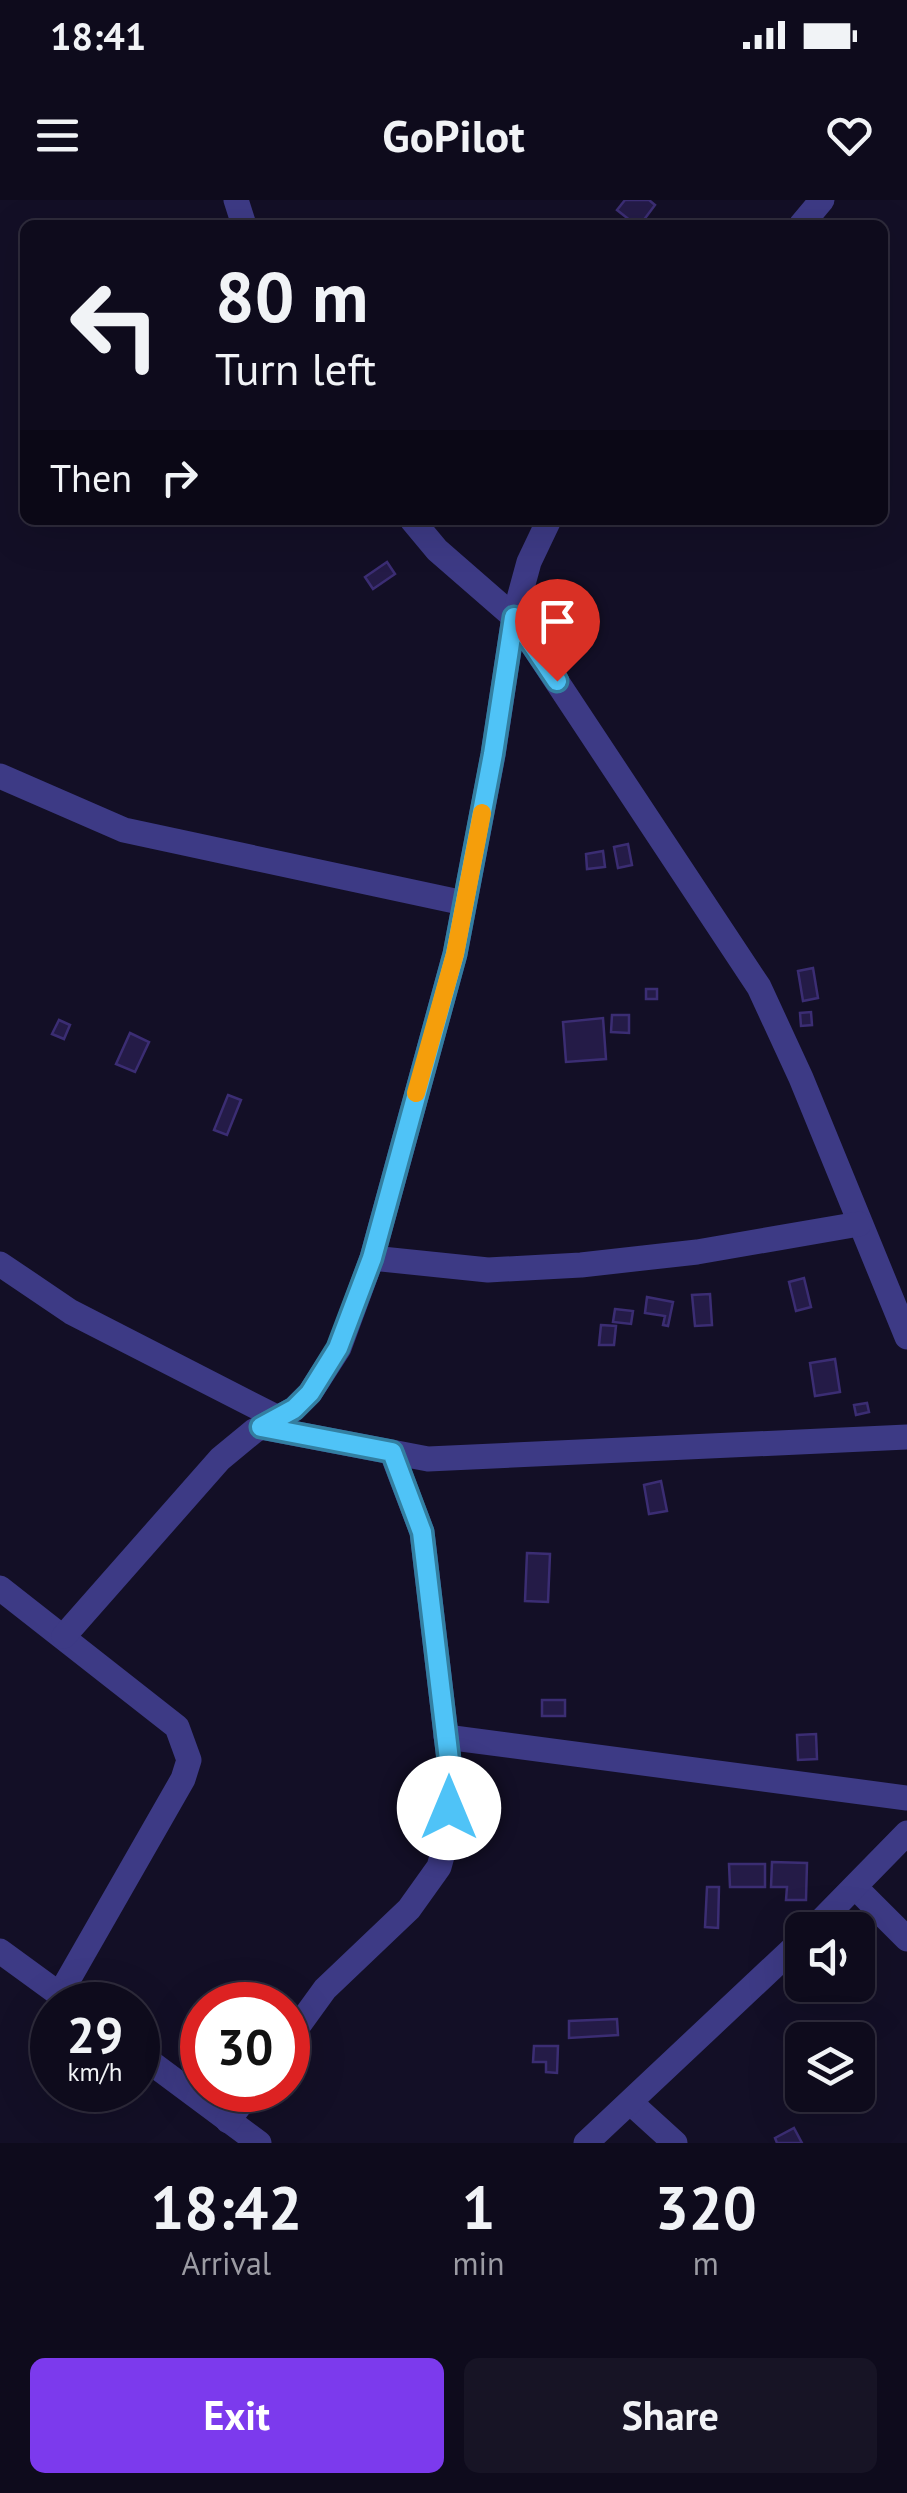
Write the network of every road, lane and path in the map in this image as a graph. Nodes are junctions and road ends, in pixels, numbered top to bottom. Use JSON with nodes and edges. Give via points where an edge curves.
{"nodes":[{"id":1,"x":822,"y":200,"type":"edge"},
{"id":2,"x":805,"y":220,"type":"edge"},
{"id":3,"x":416,"y":525,"type":"edge"},
{"id":4,"x":546,"y":525,"type":"edge"},
{"id":5,"x":514,"y":617,"type":"junction"},
{"id":6,"x":0,"y":776,"type":"edge"},
{"id":7,"x":464,"y":903,"type":"junction"},
{"id":8,"x":858,"y":1224,"type":"junction"},
{"id":9,"x":372,"y":1258,"type":"junction"},
{"id":10,"x":0,"y":1264,"type":"edge"},
{"id":11,"x":907,"y":1337,"type":"edge"},
{"id":12,"x":269,"y":1422,"type":"junction"},
{"id":13,"x":907,"y":1438,"type":"edge"},
{"id":14,"x":392,"y":1452,"type":"junction"},
{"id":15,"x":0,"y":1588,"type":"edge"},
{"id":16,"x":64,"y":1636,"type":"junction"},
{"id":17,"x":446,"y":1737,"type":"junction"},
{"id":18,"x":907,"y":1798,"type":"edge"},
{"id":19,"x":907,"y":1833,"type":"edge"},
{"id":20,"x":855,"y":1888,"type":"junction"},
{"id":21,"x":830,"y":1912,"type":"edge"},
{"id":22,"x":907,"y":1938,"type":"edge"},
{"id":23,"x":0,"y":1950,"type":"edge"},
{"id":24,"x":785,"y":1956,"type":"edge"},
{"id":25,"x":44,"y":1982,"type":"edge"},
{"id":26,"x":76,"y":1982,"type":"edge"},
{"id":27,"x":310,"y":2010,"type":"edge"},
{"id":28,"x":160,"y":2069,"type":"edge"},
{"id":29,"x":632,"y":2103,"type":"junction"},
{"id":30,"x":235,"y":2112,"type":"edge"},
{"id":31,"x":228,"y":2121,"type":"junction"},
{"id":32,"x":258,"y":2143,"type":"edge"},
{"id":33,"x":586,"y":2143,"type":"edge"},
{"id":34,"x":675,"y":2143,"type":"edge"}],
"edges":[{"from":1,"to":2,"type":"street"},
{"from":3,"to":5,"type":"street"},
{"from":4,"to":5,"type":"street","via":[[528,562]]},
{"from":5,"to":7,"type":"street"},
{"from":5,"to":8,"type":"street","via":[[759,988]]},
{"from":6,"to":7,"type":"street","via":[[124,830]]},
{"from":7,"to":9,"type":"street"},
{"from":8,"to":9,"type":"street","via":[[581,1265],[488,1270]]},
{"from":8,"to":11,"type":"street"},
{"from":9,"to":12,"type":"street","via":[[338,1348],[310,1393]]},
{"from":10,"to":12,"type":"street","via":[[71,1312]]},
{"from":12,"to":14,"type":"street"},
{"from":12,"to":16,"type":"street","via":[[220,1458]]},
{"from":13,"to":14,"type":"street","via":[[502,1458],[428,1459]]},
{"from":14,"to":17,"type":"street","via":[[422,1532]]},
{"from":15,"to":16,"type":"street"},
{"from":16,"to":26,"type":"street","via":[[177,1726],[188,1760]]},
{"from":17,"to":18,"type":"street"},
{"from":17,"to":27,"type":"street","via":[[450,1792],[439,1867],[408,1909]]},
{"from":19,"to":20,"type":"street"},
{"from":20,"to":21,"type":"street"},
{"from":20,"to":22,"type":"street"},
{"from":23,"to":25,"type":"street"},
{"from":24,"to":29,"type":"street"},
{"from":28,"to":31,"type":"street"},
{"from":29,"to":33,"type":"street"},
{"from":29,"to":34,"type":"street"},
{"from":30,"to":31,"type":"street"},
{"from":31,"to":32,"type":"street"}]}
